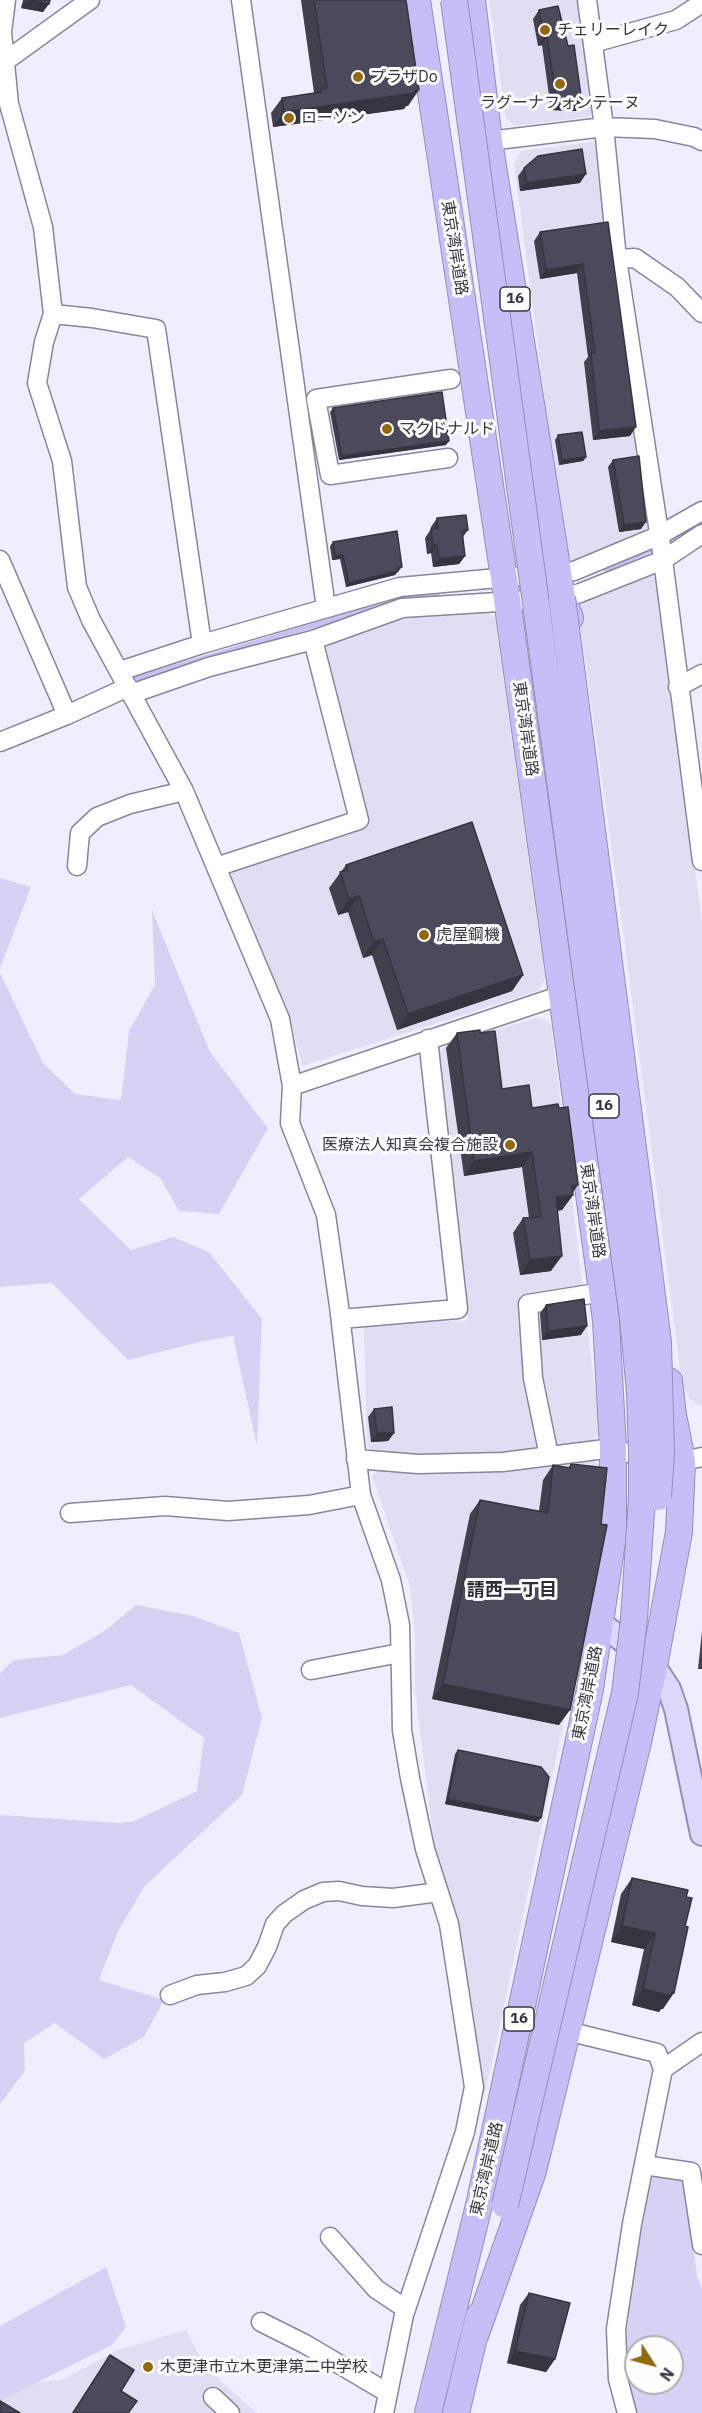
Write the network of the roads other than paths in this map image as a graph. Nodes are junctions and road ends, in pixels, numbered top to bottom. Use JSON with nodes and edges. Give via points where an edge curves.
{"nodes":[{"id":1,"x":6,"y":0,"type":"edge"},
{"id":2,"x":90,"y":0,"type":"edge"},
{"id":3,"x":241,"y":0,"type":"edge"},
{"id":4,"x":417,"y":0,"type":"edge"},
{"id":5,"x":454,"y":0,"type":"edge"},
{"id":6,"x":472,"y":0,"type":"edge"},
{"id":7,"x":587,"y":0,"type":"edge"},
{"id":8,"x":702,"y":3,"type":"edge"},
{"id":9,"x":593,"y":43,"type":"junction"},
{"id":10,"x":4,"y":62,"type":"junction"},
{"id":11,"x":603,"y":128,"type":"junction"},
{"id":12,"x":489,"y":141,"type":"junction"},
{"id":13,"x":702,"y":141,"type":"edge"},
{"id":14,"x":617,"y":259,"type":"junction"},
{"id":15,"x":702,"y":313,"type":"edge"},
{"id":16,"x":53,"y":314,"type":"junction"},
{"id":17,"x":451,"y":379,"type":"dead end"},
{"id":18,"x":447,"y":458,"type":"dead end"},
{"id":19,"x":702,"y":512,"type":"edge"},
{"id":20,"x":702,"y":534,"type":"edge"},
{"id":21,"x":660,"y":547,"type":"junction"},
{"id":22,"x":0,"y":560,"type":"edge"},
{"id":23,"x":561,"y":586,"type":"junction"},
{"id":24,"x":506,"y":589,"type":"junction"},
{"id":25,"x":326,"y":608,"type":"junction"},
{"id":26,"x":313,"y":639,"type":"junction"},
{"id":27,"x":202,"y":644,"type":"junction"},
{"id":28,"x":702,"y":674,"type":"edge"},
{"id":29,"x":126,"y":684,"type":"junction"},
{"id":30,"x":678,"y":687,"type":"junction"},
{"id":31,"x":67,"y":715,"type":"junction"},
{"id":32,"x":0,"y":742,"type":"edge"},
{"id":33,"x":184,"y":791,"type":"junction"},
{"id":34,"x":698,"y":812,"type":"edge"},
{"id":35,"x":702,"y":861,"type":"edge"},
{"id":36,"x":77,"y":866,"type":"dead end"},
{"id":37,"x":216,"y":867,"type":"junction"},
{"id":38,"x":562,"y":995,"type":"junction"},
{"id":39,"x":428,"y":1039,"type":"junction"},
{"id":40,"x":291,"y":1086,"type":"junction"},
{"id":41,"x":603,"y":1292,"type":"junction"},
{"id":42,"x":341,"y":1319,"type":"junction"},
{"id":43,"x":613,"y":1448,"type":"junction"},
{"id":44,"x":695,"y":1455,"type":"edge"},
{"id":45,"x":549,"y":1456,"type":"junction"},
{"id":46,"x":356,"y":1459,"type":"junction"},
{"id":47,"x":361,"y":1495,"type":"junction"},
{"id":48,"x":70,"y":1513,"type":"dead end"},
{"id":49,"x":639,"y":1547,"type":"junction"},
{"id":50,"x":601,"y":1623,"type":"junction"},
{"id":51,"x":400,"y":1653,"type":"junction"},
{"id":52,"x":654,"y":1666,"type":"junction"},
{"id":53,"x":310,"y":1670,"type":"dead end"},
{"id":54,"x":702,"y":1834,"type":"edge"},
{"id":55,"x":439,"y":1892,"type":"junction"},
{"id":56,"x":170,"y":1995,"type":"dead end"},
{"id":57,"x":567,"y":2031,"type":"junction"},
{"id":58,"x":702,"y":2042,"type":"edge"},
{"id":59,"x":663,"y":2069,"type":"junction"},
{"id":60,"x":644,"y":2164,"type":"junction"},
{"id":61,"x":330,"y":2237,"type":"dead end"},
{"id":62,"x":702,"y":2245,"type":"edge"},
{"id":63,"x":406,"y":2308,"type":"junction"},
{"id":64,"x":261,"y":2322,"type":"dead end"},
{"id":65,"x":476,"y":2333,"type":"junction"},
{"id":66,"x":388,"y":2394,"type":"junction"},
{"id":67,"x":213,"y":2397,"type":"dead end"},
{"id":68,"x":230,"y":2413,"type":"edge"},
{"id":69,"x":384,"y":2413,"type":"edge"},
{"id":70,"x":428,"y":2413,"type":"edge"},
{"id":71,"x":456,"y":2413,"type":"edge"},
{"id":72,"x":627,"y":2413,"type":"edge"}],
"edges":[{"from":1,"to":10,"type":"street"},
{"from":2,"to":10,"type":"street"},
{"from":3,"to":25,"type":"street"},
{"from":4,"to":24,"type":"highway","name":"東京湾岸道路","number":"16"},
{"from":5,"to":49,"type":"highway","name":"東京湾岸道路","number":"16","bridge":true,"via":[[633,1318],[642,1456]]},
{"from":6,"to":12,"type":"highway","number":"16"},
{"from":7,"to":9,"type":"street"},
{"from":8,"to":9,"type":"street","via":[[676,20]]},
{"from":9,"to":11,"type":"street"},
{"from":10,"to":16,"type":"street","via":[[9,104],[43,227]]},
{"from":11,"to":12,"type":"street"},
{"from":11,"to":13,"type":"street","via":[[656,129]]},
{"from":11,"to":14,"type":"street"},
{"from":12,"to":23,"type":"highway","number":"16"},
{"from":14,"to":15,"type":"street","via":[[635,258],[677,287]]},
{"from":14,"to":21,"type":"street"},
{"from":16,"to":27,"type":"street","via":[[156,329]]},
{"from":16,"to":29,"type":"street","via":[[36,383],[62,460],[77,587],[90,620]]},
{"from":17,"to":18,"type":"street","via":[[316,399],[330,475]]},
{"from":19,"to":21,"type":"street"},
{"from":20,"to":21,"type":"street"},
{"from":21,"to":23,"type":"street"},
{"from":21,"to":30,"type":"street"},
{"from":22,"to":31,"type":"street"},
{"from":23,"to":24,"type":"street"},
{"from":23,"to":44,"type":"highway","number":"16","via":[[570,620],[673,1415]]},
{"from":23,"to":49,"type":"highway","number":"16","bridge":true,"via":[[658,1342],[661,1432],[657,1498]]},
{"from":24,"to":25,"type":"street","via":[[400,587]]},
{"from":24,"to":26,"type":"street","via":[[402,608]]},
{"from":24,"to":38,"type":"highway","name":"東京湾岸道路","number":"16"},
{"from":25,"to":27,"type":"street"},
{"from":26,"to":29,"type":"street"},
{"from":26,"to":37,"type":"street","via":[[359,820]]},
{"from":27,"to":29,"type":"street"},
{"from":28,"to":30,"type":"street"},
{"from":29,"to":31,"type":"street"},
{"from":29,"to":33,"type":"street"},
{"from":30,"to":34,"type":"street"},
{"from":31,"to":32,"type":"street"},
{"from":33,"to":36,"type":"street","via":[[130,804],[97,817],[80,833]]},
{"from":33,"to":37,"type":"street"},
{"from":34,"to":35,"type":"street"},
{"from":37,"to":40,"type":"street","via":[[280,1019]]},
{"from":38,"to":39,"type":"street"},
{"from":38,"to":41,"type":"highway","name":"東京湾岸道路","number":"16"},
{"from":39,"to":40,"type":"street"},
{"from":39,"to":42,"type":"street","via":[[458,1309]]},
{"from":40,"to":42,"type":"street","via":[[290,1123],[326,1215]]},
{"from":41,"to":43,"type":"highway","name":"東京湾岸道路","number":"16"},
{"from":41,"to":45,"type":"street","via":[[528,1304],[533,1378]]},
{"from":42,"to":46,"type":"street"},
{"from":43,"to":44,"type":"street","via":[[648,1459]]},
{"from":43,"to":45,"type":"street"},
{"from":43,"to":50,"type":"highway","name":"東京湾岸道路","number":"16","via":[[613,1535]]},
{"from":44,"to":52,"type":"highway","number":"16"},
{"from":45,"to":46,"type":"street","via":[[503,1462],[418,1464]]},
{"from":46,"to":47,"type":"street"},
{"from":47,"to":48,"type":"street","via":[[309,1505],[228,1511],[165,1506]]},
{"from":47,"to":51,"type":"street","via":[[391,1580],[400,1625]]},
{"from":49,"to":65,"type":"highway","name":"東京湾岸道路","number":"16","bridge":true,"via":[[625,1693]]},
{"from":50,"to":52,"type":"main road"},
{"from":50,"to":70,"type":"highway","name":"東京湾岸道路","number":"16","via":[[578,1750],[485,2178]]},
{"from":51,"to":53,"type":"street"},
{"from":51,"to":55,"type":"street","via":[[402,1730],[425,1850]]},
{"from":52,"to":54,"type":"main road","via":[[676,1709]]},
{"from":52,"to":57,"type":"highway","number":"16"},
{"from":55,"to":56,"type":"street","via":[[393,1898],[323,1892],[304,1900],[275,1924],[267,1947],[246,1976],[197,1985]]},
{"from":55,"to":63,"type":"street","via":[[449,1924],[474,2087],[465,2132]]},
{"from":57,"to":59,"type":"street","via":[[657,2053]]},
{"from":57,"to":65,"type":"highway","number":"16","via":[[533,2171]]},
{"from":58,"to":59,"type":"street"},
{"from":59,"to":60,"type":"street"},
{"from":60,"to":62,"type":"street","via":[[691,2172]]},
{"from":60,"to":72,"type":"street","via":[[616,2329],[618,2379]]},
{"from":61,"to":63,"type":"street","via":[[376,2289]]},
{"from":63,"to":66,"type":"street"},
{"from":64,"to":66,"type":"street","via":[[305,2343]]},
{"from":65,"to":71,"type":"highway","name":"東京湾岸道路","number":"16"},
{"from":66,"to":69,"type":"street"},
{"from":67,"to":68,"type":"street"}]}
